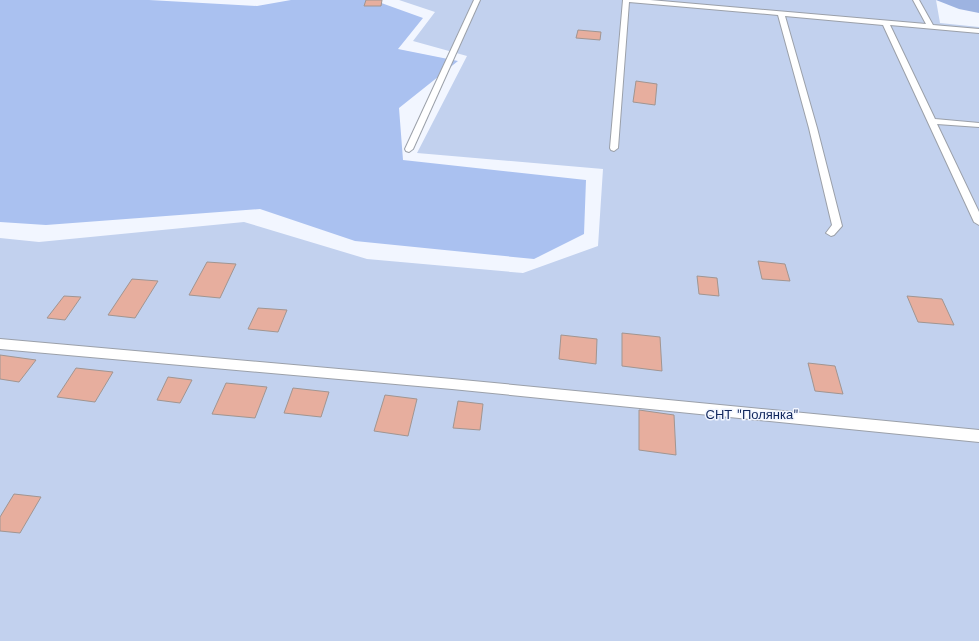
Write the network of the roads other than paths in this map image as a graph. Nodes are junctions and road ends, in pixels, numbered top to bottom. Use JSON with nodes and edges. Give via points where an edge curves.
{"nodes":[{"id":1,"x":477,"y":0,"type":"edge"},
{"id":2,"x":628,"y":0,"type":"edge"},
{"id":3,"x":737,"y":0,"type":"edge"},
{"id":4,"x":916,"y":0,"type":"edge"},
{"id":5,"x":736,"y":9,"type":"junction"},
{"id":6,"x":781,"y":13,"type":"junction"},
{"id":7,"x":886,"y":23,"type":"junction"},
{"id":8,"x":931,"y":27,"type":"junction"},
{"id":9,"x":979,"y":31,"type":"edge"},
{"id":10,"x":932,"y":121,"type":"junction"},
{"id":11,"x":979,"y":125,"type":"edge"},
{"id":12,"x":409,"y":148,"type":"dead end"},
{"id":13,"x":614,"y":148,"type":"dead end"},
{"id":14,"x":979,"y":222,"type":"edge"},
{"id":15,"x":831,"y":234,"type":"dead end"},
{"id":16,"x":0,"y":344,"type":"edge"},
{"id":17,"x":979,"y":436,"type":"edge"}],
"edges":[{"from":1,"to":12,"type":"lane"},
{"from":2,"to":5,"type":"lane"},
{"from":2,"to":13,"type":"lane"},
{"from":3,"to":5,"type":"lane"},
{"from":4,"to":8,"type":"lane"},
{"from":5,"to":6,"type":"lane"},
{"from":6,"to":7,"type":"lane"},
{"from":6,"to":15,"type":"lane","via":[[837,226]]},
{"from":7,"to":8,"type":"lane"},
{"from":7,"to":10,"type":"lane"},
{"from":8,"to":9,"type":"lane"},
{"from":10,"to":11,"type":"lane"},
{"from":10,"to":14,"type":"lane"},
{"from":16,"to":17,"type":"lane","via":[[452,384]]}]}
